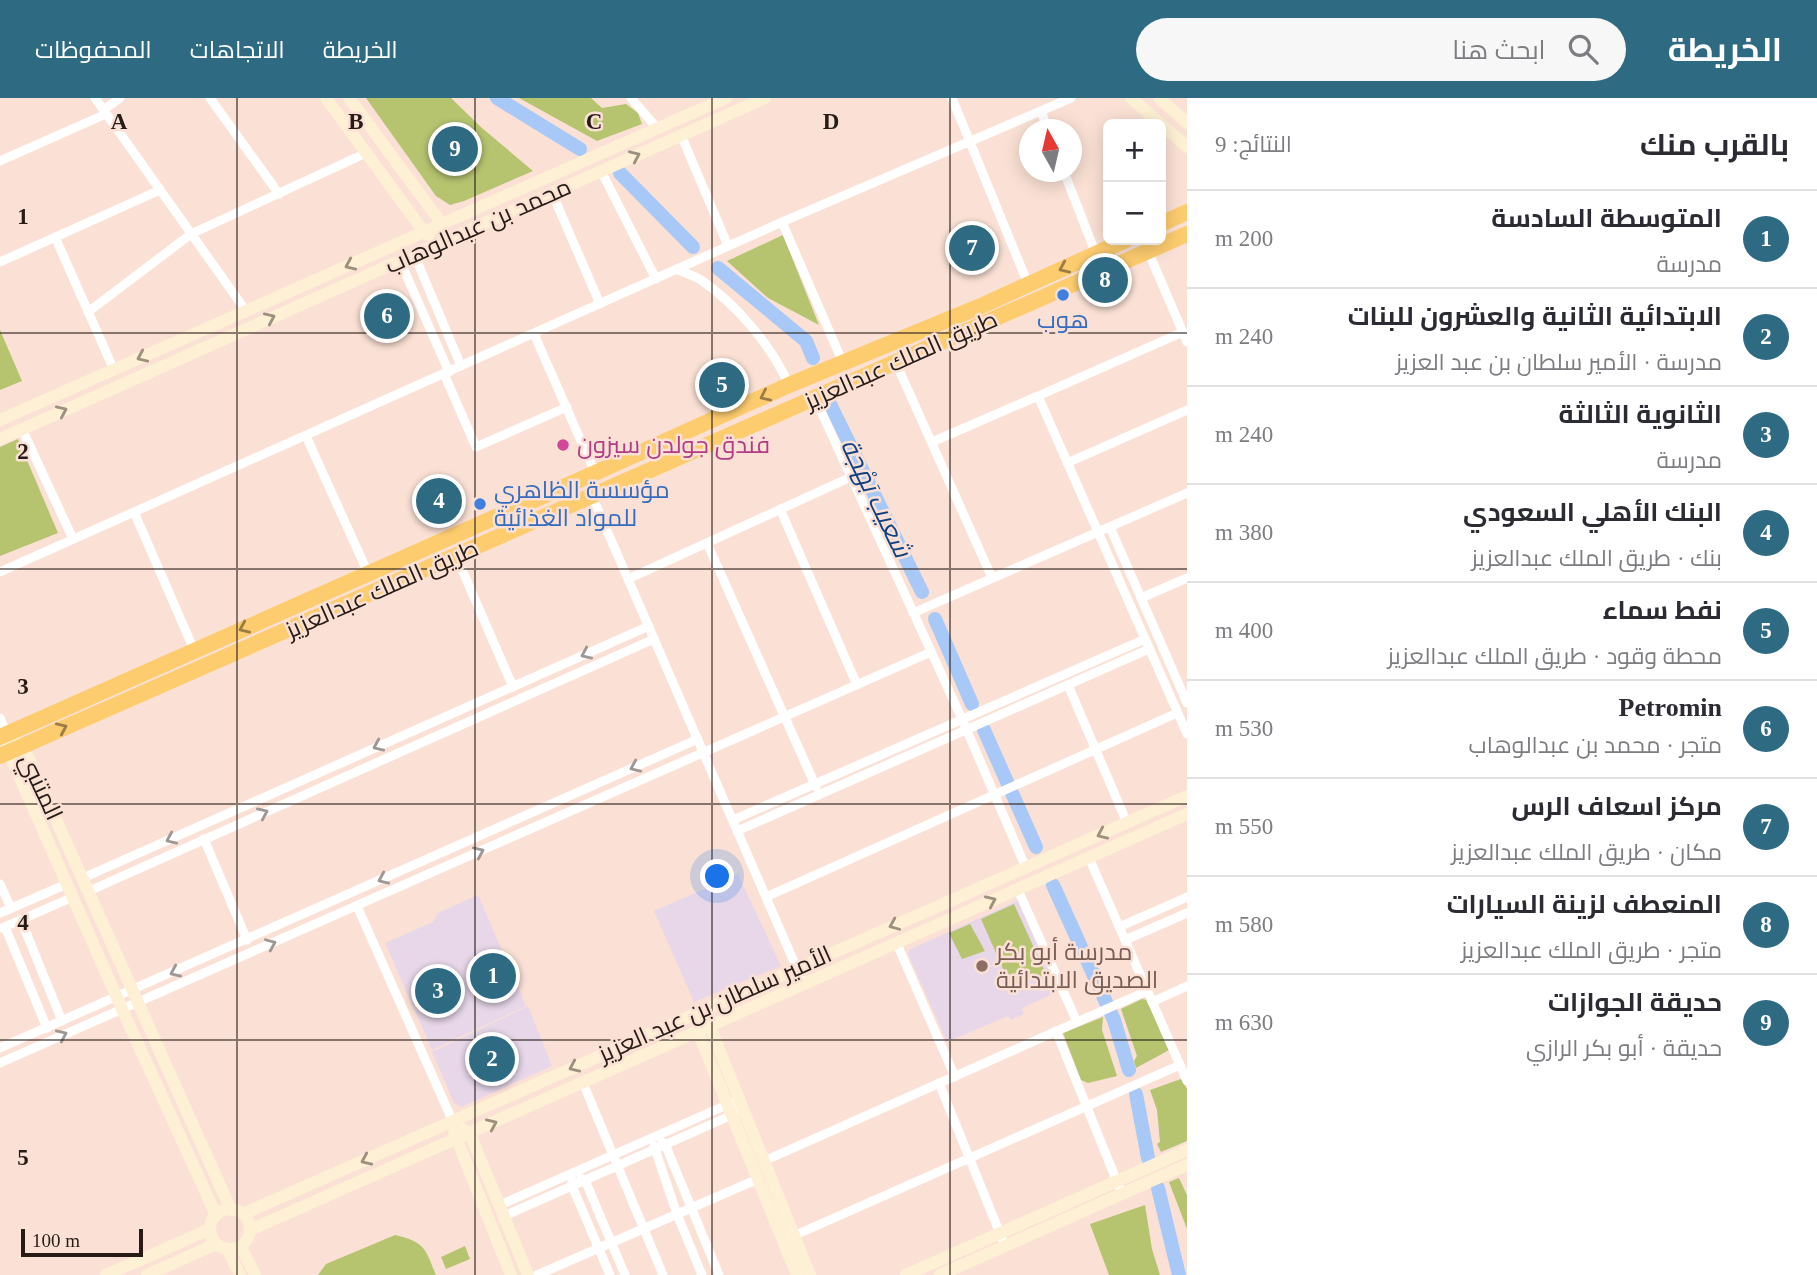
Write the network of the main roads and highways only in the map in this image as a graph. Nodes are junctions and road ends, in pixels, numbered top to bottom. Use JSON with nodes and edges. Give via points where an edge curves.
{"nodes":[{"id":1,"x":1187,"y":212,"type":"edge"},
{"id":2,"x":1166,"y":222,"type":"edge"},
{"id":3,"x":1187,"y":234,"type":"edge"},
{"id":4,"x":1115,"y":245,"type":"edge"},
{"id":5,"x":4,"y":736,"type":"edge"},
{"id":6,"x":10,"y":751,"type":"edge"}],
"edges":[{"from":1,"to":2,"type":"highway"},
{"from":6,"to":3,"type":"highway","name":"طريق الملك عبدالعزيز","one_way":true},
{"from":4,"to":5,"type":"highway","name":"طريق الملك عبدالعزيز","one_way":true,"via":[[789,385]]}]}
